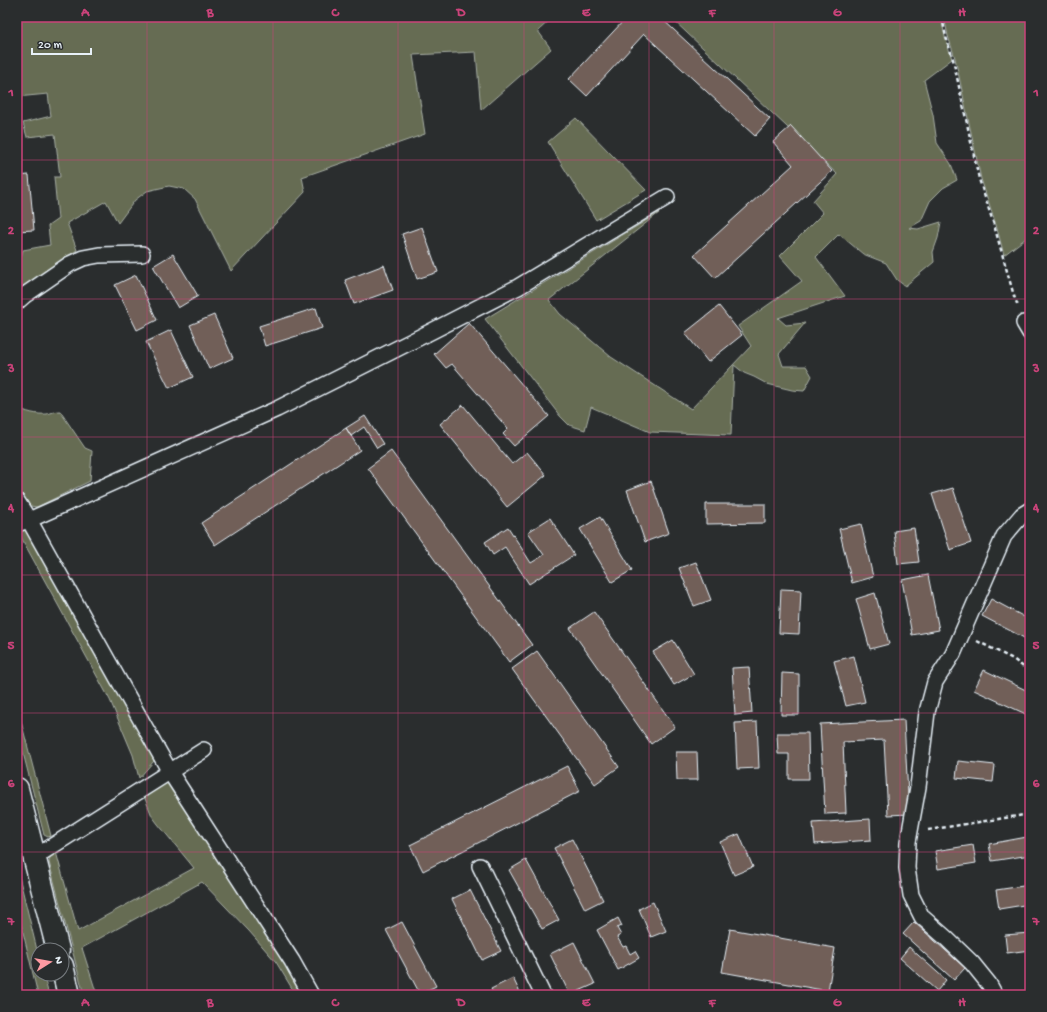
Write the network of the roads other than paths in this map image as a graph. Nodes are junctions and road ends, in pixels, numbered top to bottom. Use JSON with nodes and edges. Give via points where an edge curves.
{"nodes":[{"id":1,"x":667,"y":197,"type":"dead end"},
{"id":2,"x":142,"y":254,"type":"dead end"},
{"id":3,"x":17,"y":302,"type":"edge"},
{"id":4,"x":17,"y":501,"type":"edge"},
{"id":5,"x":1030,"y":510,"type":"edge"},
{"id":6,"x":23,"y":522,"type":"edge"},
{"id":7,"x":204,"y":750,"type":"dead end"},
{"id":8,"x":170,"y":772,"type":"junction"},
{"id":9,"x":17,"y":789,"type":"edge"},
{"id":10,"x":35,"y":857,"type":"junction"},
{"id":11,"x":480,"y":866,"type":"dead end"},
{"id":12,"x":56,"y":942,"type":"edge"},
{"id":13,"x":66,"y":982,"type":"edge"},
{"id":14,"x":69,"y":995,"type":"edge"},
{"id":15,"x":311,"y":995,"type":"edge"},
{"id":16,"x":543,"y":995,"type":"edge"},
{"id":17,"x":995,"y":995,"type":"edge"}],
"edges":[{"from":1,"to":6,"type":"street","via":[[518,287],[434,330],[277,409]]},
{"from":2,"to":3,"type":"street","via":[[83,258],[70,264]]},
{"from":4,"to":6,"type":"street"},
{"from":5,"to":17,"type":"street","via":[[1022,515],[1004,536],[953,654],[935,682],[927,712],[908,842],[910,895],[922,917],[972,963]]},
{"from":6,"to":8,"type":"street"},
{"from":7,"to":8,"type":"street"},
{"from":8,"to":10,"type":"street"},
{"from":8,"to":15,"type":"street","via":[[292,961]]},
{"from":9,"to":10,"type":"main road"},
{"from":10,"to":12,"type":"main road"},
{"from":11,"to":16,"type":"street"},
{"from":13,"to":14,"type":"main road"}]}
